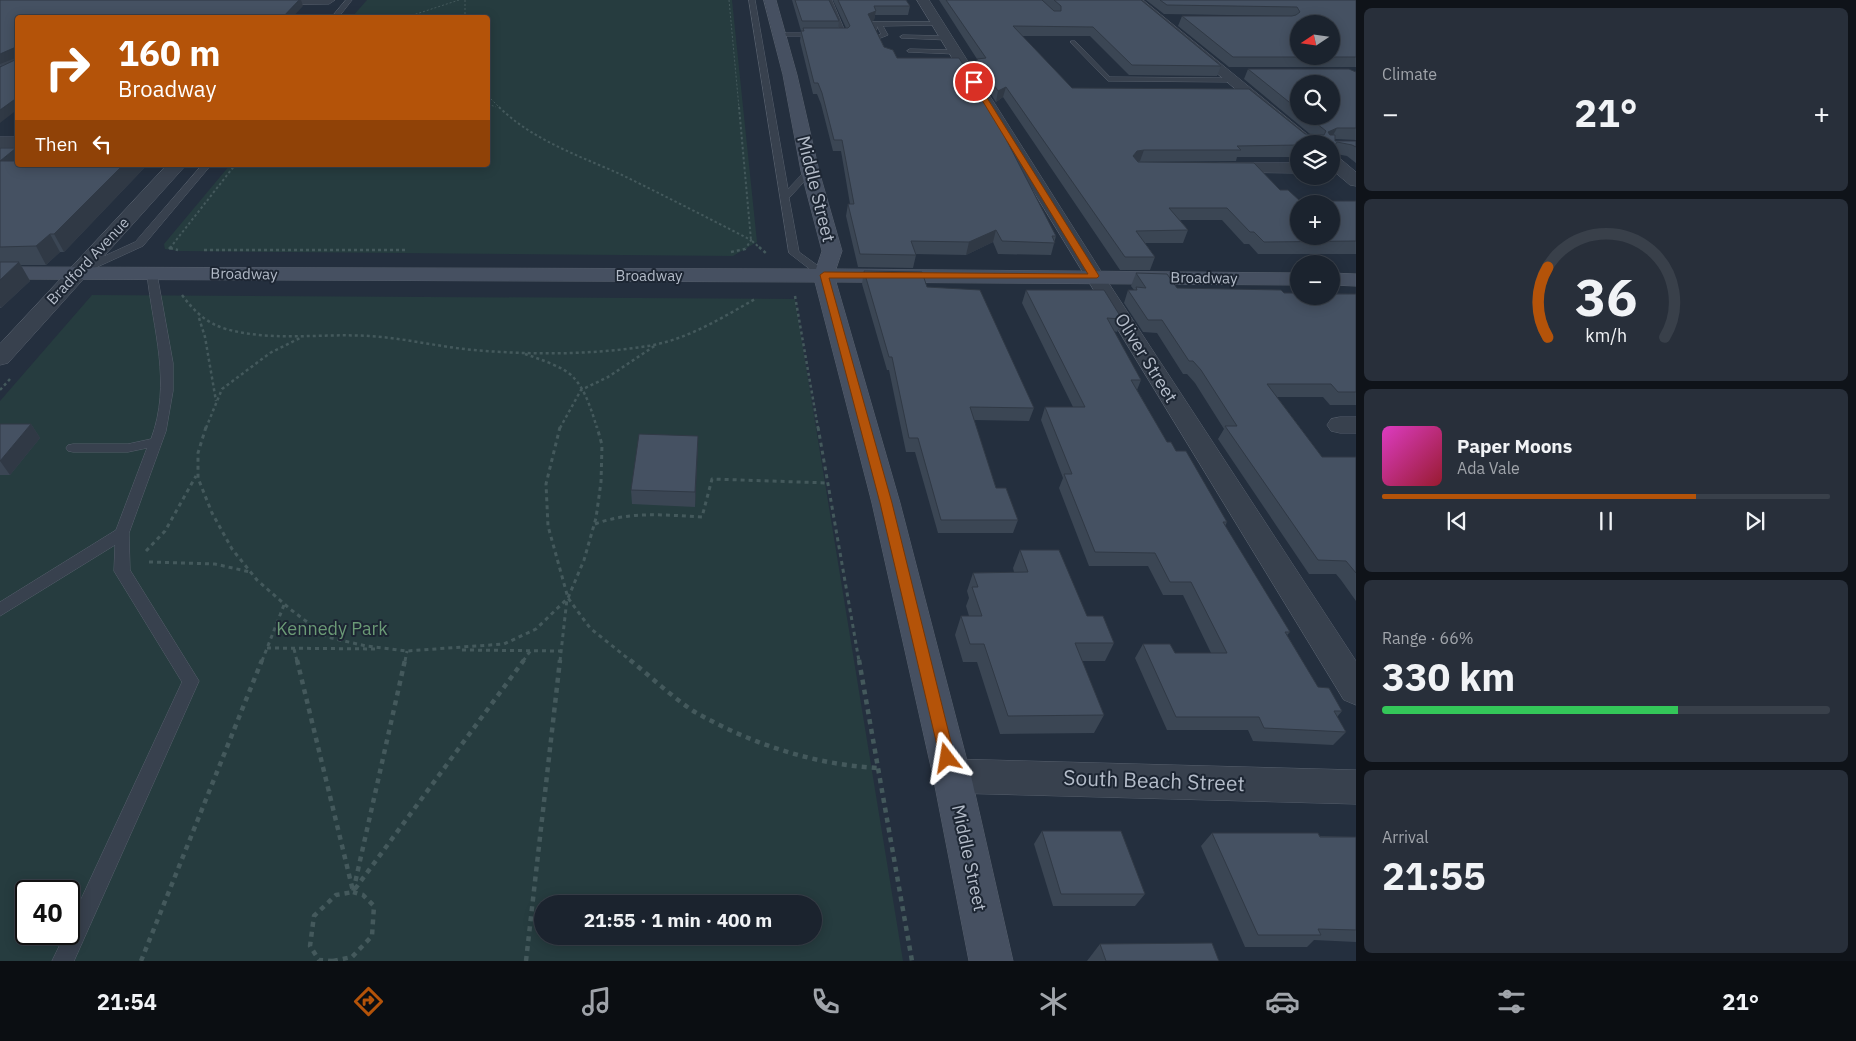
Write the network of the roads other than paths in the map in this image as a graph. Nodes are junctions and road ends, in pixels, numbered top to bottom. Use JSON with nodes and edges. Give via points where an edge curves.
{"nodes":[{"id":1,"x":329,"y":0,"type":"edge"},
{"id":2,"x":349,"y":0,"type":"edge"},
{"id":3,"x":752,"y":0,"type":"edge"},
{"id":4,"x":770,"y":0,"type":"edge"},
{"id":5,"x":829,"y":0,"type":"edge"},
{"id":6,"x":923,"y":0,"type":"edge"},
{"id":7,"x":1136,"y":0,"type":"edge"},
{"id":8,"x":251,"y":1,"type":"edge"},
{"id":9,"x":318,"y":12,"type":"dead end"},
{"id":10,"x":336,"y":15,"type":"edge"},
{"id":11,"x":1161,"y":20,"type":"junction"},
{"id":12,"x":1180,"y":20,"type":"edge"},
{"id":13,"x":780,"y":35,"type":"junction"},
{"id":14,"x":902,"y":37,"type":"dead end"},
{"id":15,"x":1074,"y":42,"type":"edge"},
{"id":16,"x":882,"y":46,"type":"edge"},
{"id":17,"x":951,"y":47,"type":"junction"},
{"id":18,"x":910,"y":51,"type":"dead end"},
{"id":19,"x":0,"y":61,"type":"edge"},
{"id":20,"x":15,"y":61,"type":"edge"},
{"id":21,"x":15,"y":63,"type":"edge"},
{"id":22,"x":0,"y":72,"type":"edge"},
{"id":23,"x":1235,"y":75,"type":"junction"},
{"id":24,"x":1250,"y":93,"type":"junction"},
{"id":25,"x":1145,"y":94,"type":"edge"},
{"id":26,"x":1300,"y":135,"type":"edge"},
{"id":27,"x":0,"y":142,"type":"edge"},
{"id":28,"x":15,"y":142,"type":"edge"},
{"id":29,"x":1340,"y":163,"type":"edge"},
{"id":30,"x":174,"y":167,"type":"edge"},
{"id":31,"x":205,"y":167,"type":"edge"},
{"id":32,"x":1200,"y":168,"type":"edge"},
{"id":33,"x":1290,"y":168,"type":"edge"},
{"id":34,"x":810,"y":171,"type":"junction"},
{"id":35,"x":1356,"y":181,"type":"edge"},
{"id":36,"x":785,"y":197,"type":"junction"},
{"id":37,"x":0,"y":273,"type":"edge"},
{"id":38,"x":75,"y":274,"type":"junction"},
{"id":39,"x":152,"y":274,"type":"junction"},
{"id":40,"x":824,"y":275,"type":"junction"},
{"id":41,"x":1094,"y":276,"type":"junction"},
{"id":42,"x":1290,"y":279,"type":"edge"},
{"id":43,"x":1340,"y":279,"type":"edge"},
{"id":44,"x":1356,"y":280,"type":"edge"},
{"id":45,"x":0,"y":358,"type":"edge"},
{"id":46,"x":156,"y":442,"type":"junction"},
{"id":47,"x":72,"y":448,"type":"dead end"},
{"id":48,"x":122,"y":533,"type":"junction"},
{"id":49,"x":0,"y":610,"type":"edge"},
{"id":50,"x":1356,"y":690,"type":"edge"},
{"id":51,"x":952,"y":776,"type":"junction"},
{"id":52,"x":1356,"y":787,"type":"edge"},
{"id":53,"x":63,"y":961,"type":"edge"},
{"id":54,"x":991,"y":961,"type":"edge"}],
"edges":[{"from":1,"to":8,"type":"street"},
{"from":1,"to":9,"type":"street"},
{"from":2,"to":10,"type":"lane"},
{"from":3,"to":36,"type":"lane"},
{"from":4,"to":13,"type":"street","name":"Middle Street"},
{"from":5,"to":13,"type":"lane","via":[[845,35]]},
{"from":6,"to":17,"type":"street","name":"Oliver Street"},
{"from":7,"to":11,"type":"street"},
{"from":11,"to":12,"type":"street"},
{"from":11,"to":23,"type":"street"},
{"from":13,"to":34,"type":"street","name":"Middle Street"},
{"from":14,"to":17,"type":"lane"},
{"from":15,"to":23,"type":"lane","via":[[1108,79]]},
{"from":16,"to":17,"type":"lane","via":[[877,31]]},
{"from":17,"to":18,"type":"lane"},
{"from":17,"to":41,"type":"street","name":"Oliver Street"},
{"from":19,"to":20,"type":"street"},
{"from":21,"to":22,"type":"street"},
{"from":23,"to":24,"type":"street"},
{"from":24,"to":25,"type":"street"},
{"from":24,"to":26,"type":"street"},
{"from":27,"to":28,"type":"street"},
{"from":29,"to":35,"type":"street"},
{"from":30,"to":38,"type":"street","name":"Bradford Avenue"},
{"from":31,"to":38,"type":"lane","via":[[139,244]]},
{"from":32,"to":33,"type":"street"},
{"from":34,"to":36,"type":"lane"},
{"from":34,"to":40,"type":"street","name":"Middle Street","via":[[832,251]]},
{"from":36,"to":40,"type":"lane","via":[[794,253]]},
{"from":37,"to":38,"type":"street","name":"Broadway"},
{"from":38,"to":39,"type":"street","name":"Broadway"},
{"from":38,"to":45,"type":"street","name":"Bradford Avenue"},
{"from":39,"to":40,"type":"street","name":"Broadway"},
{"from":39,"to":46,"type":"lane","via":[[167,363],[167,391]]},
{"from":40,"to":41,"type":"street","name":"Broadway"},
{"from":40,"to":51,"type":"street","name":"Middle Street","via":[[886,503]]},
{"from":41,"to":42,"type":"street","name":"Broadway"},
{"from":41,"to":50,"type":"street","name":"Oliver Street"},
{"from":43,"to":44,"type":"street"},
{"from":46,"to":47,"type":"lane","via":[[128,448]]},
{"from":46,"to":48,"type":"lane"},
{"from":48,"to":49,"type":"lane"},
{"from":48,"to":53,"type":"lane","via":[[122,571],[191,681]]},
{"from":51,"to":52,"type":"street","name":"South Beach Street"},
{"from":51,"to":54,"type":"street","name":"Middle Street"}]}
